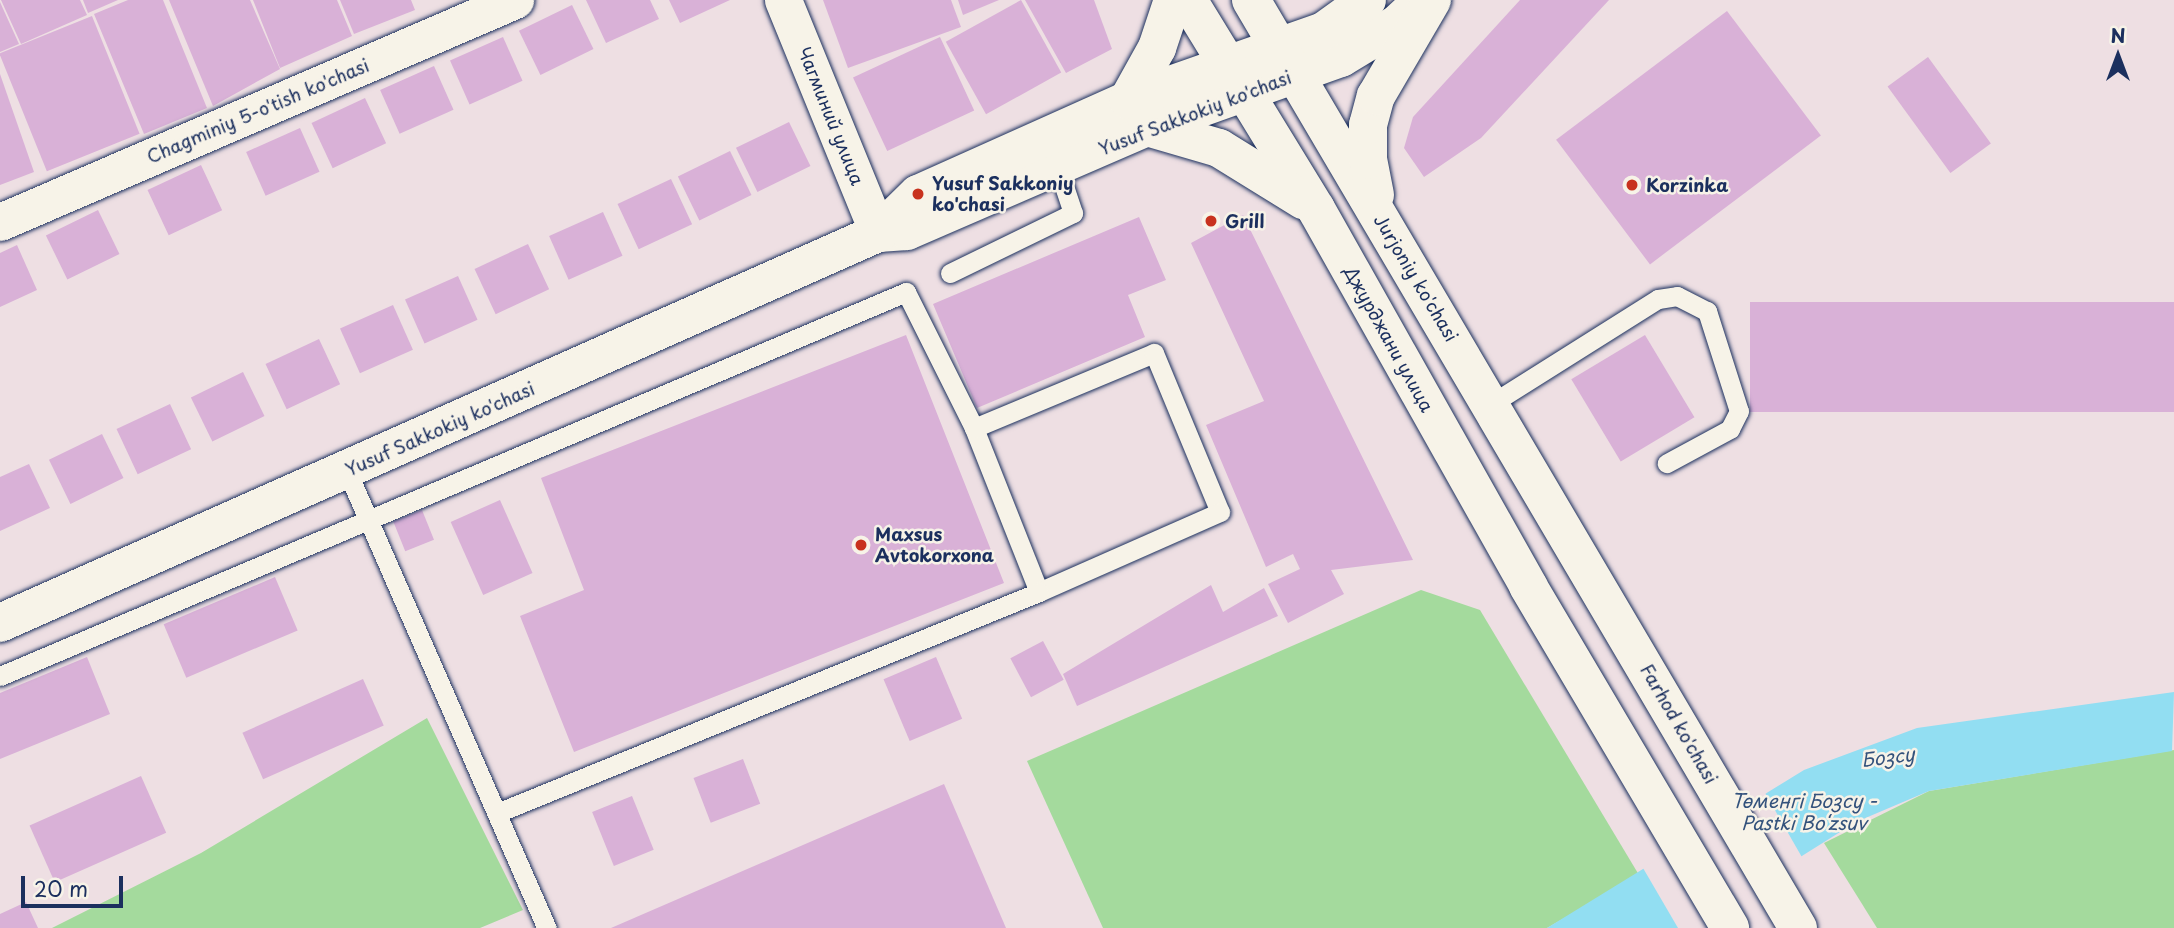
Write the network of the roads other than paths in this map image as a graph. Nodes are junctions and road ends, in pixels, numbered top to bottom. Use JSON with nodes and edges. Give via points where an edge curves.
{"nodes":[{"id":1,"x":515,"y":0,"type":"edge"},
{"id":2,"x":783,"y":0,"type":"edge"},
{"id":3,"x":1173,"y":0,"type":"edge"},
{"id":4,"x":1188,"y":0,"type":"edge"},
{"id":5,"x":1251,"y":0,"type":"edge"},
{"id":6,"x":1367,"y":0,"type":"edge"},
{"id":7,"x":1423,"y":0,"type":"edge"},
{"id":8,"x":1432,"y":0,"type":"edge"},
{"id":9,"x":1287,"y":62,"type":"junction"},
{"id":10,"x":1238,"y":80,"type":"junction"},
{"id":11,"x":1137,"y":114,"type":"junction"},
{"id":12,"x":1058,"y":168,"type":"junction"},
{"id":13,"x":1316,"y":209,"type":"junction"},
{"id":14,"x":1379,"y":215,"type":"junction"},
{"id":15,"x":0,"y":222,"type":"edge"},
{"id":16,"x":878,"y":233,"type":"junction"},
{"id":17,"x":950,"y":273,"type":"dead end"},
{"id":18,"x":1491,"y":404,"type":"junction"},
{"id":19,"x":974,"y":428,"type":"junction"},
{"id":20,"x":1667,"y":463,"type":"dead end"},
{"id":21,"x":347,"y":471,"type":"junction"},
{"id":22,"x":368,"y":520,"type":"junction"},
{"id":23,"x":1581,"y":555,"type":"joint"},
{"id":24,"x":1039,"y":592,"type":"junction"},
{"id":25,"x":0,"y":623,"type":"edge"},
{"id":26,"x":0,"y":676,"type":"edge"},
{"id":27,"x":497,"y":813,"type":"junction"},
{"id":28,"x":547,"y":928,"type":"edge"},
{"id":29,"x":1730,"y":928,"type":"edge"},
{"id":30,"x":1798,"y":928,"type":"edge"}],
"edges":[{"from":1,"to":15,"type":"street","name":"Chagminiy 5-o'tish ko'chasi"},
{"from":2,"to":16,"type":"street","name":"Чагминий улица"},
{"from":3,"to":11,"type":"main road"},
{"from":4,"to":10,"type":"main road"},
{"from":5,"to":9,"type":"main road","name":"Jurjoniy ko'chasi"},
{"from":6,"to":9,"type":"main road","name":"Yusuf Sakkokiy ko'chasi"},
{"from":7,"to":9,"type":"main road","name":"Yusuf Sakkokiy ko'chasi","via":[[1397,24],[1341,58]]},
{"from":8,"to":14,"type":"main road","via":[[1376,96],[1367,125],[1367,160]]},
{"from":9,"to":10,"type":"main road","name":"Yusuf Sakkokiy ko'chasi"},
{"from":9,"to":14,"type":"main road","name":"Jurjoniy ko'chasi"},
{"from":10,"to":11,"type":"main road","name":"Yusuf Sakkokiy ko'chasi"},
{"from":10,"to":13,"type":"main road","name":"Джурджани улица"},
{"from":11,"to":12,"type":"main road","name":"Yusuf Sakkokiy ko'chasi"},
{"from":11,"to":13,"type":"main road","via":[[1219,148]]},
{"from":11,"to":16,"type":"main road","name":"Yusuf Sakkokiy ko'chasi","via":[[918,194]]},
{"from":12,"to":16,"type":"main road","name":"Yusuf Sakkokiy ko'chasi","via":[[907,232]]},
{"from":12,"to":17,"type":"lane","via":[[1073,213]]},
{"from":13,"to":29,"type":"main road","name":"Джурджани улица","via":[[1528,586]]},
{"from":14,"to":18,"type":"main road","name":"Jurjoniy ko'chasi"},
{"from":16,"to":21,"type":"main road","name":"Yusuf Sakkokiy ko'chasi"},
{"from":18,"to":20,"type":"lane","via":[[1658,299],[1677,296],[1707,311],[1739,411],[1730,429]]},
{"from":18,"to":23,"type":"main road","name":"Jurjoniy ko'chasi"},
{"from":19,"to":22,"type":"lane","via":[[906,292]]},
{"from":19,"to":24,"type":"lane"},
{"from":19,"to":24,"type":"lane","via":[[1154,353],[1220,512]]},
{"from":21,"to":22,"type":"lane"},
{"from":21,"to":25,"type":"main road","name":"Yusuf Sakkokiy ko'chasi"},
{"from":22,"to":26,"type":"lane"},
{"from":22,"to":27,"type":"lane"},
{"from":23,"to":30,"type":"main road","name":"Farhod ko'chasi"},
{"from":24,"to":27,"type":"lane"},
{"from":27,"to":28,"type":"lane"}]}
